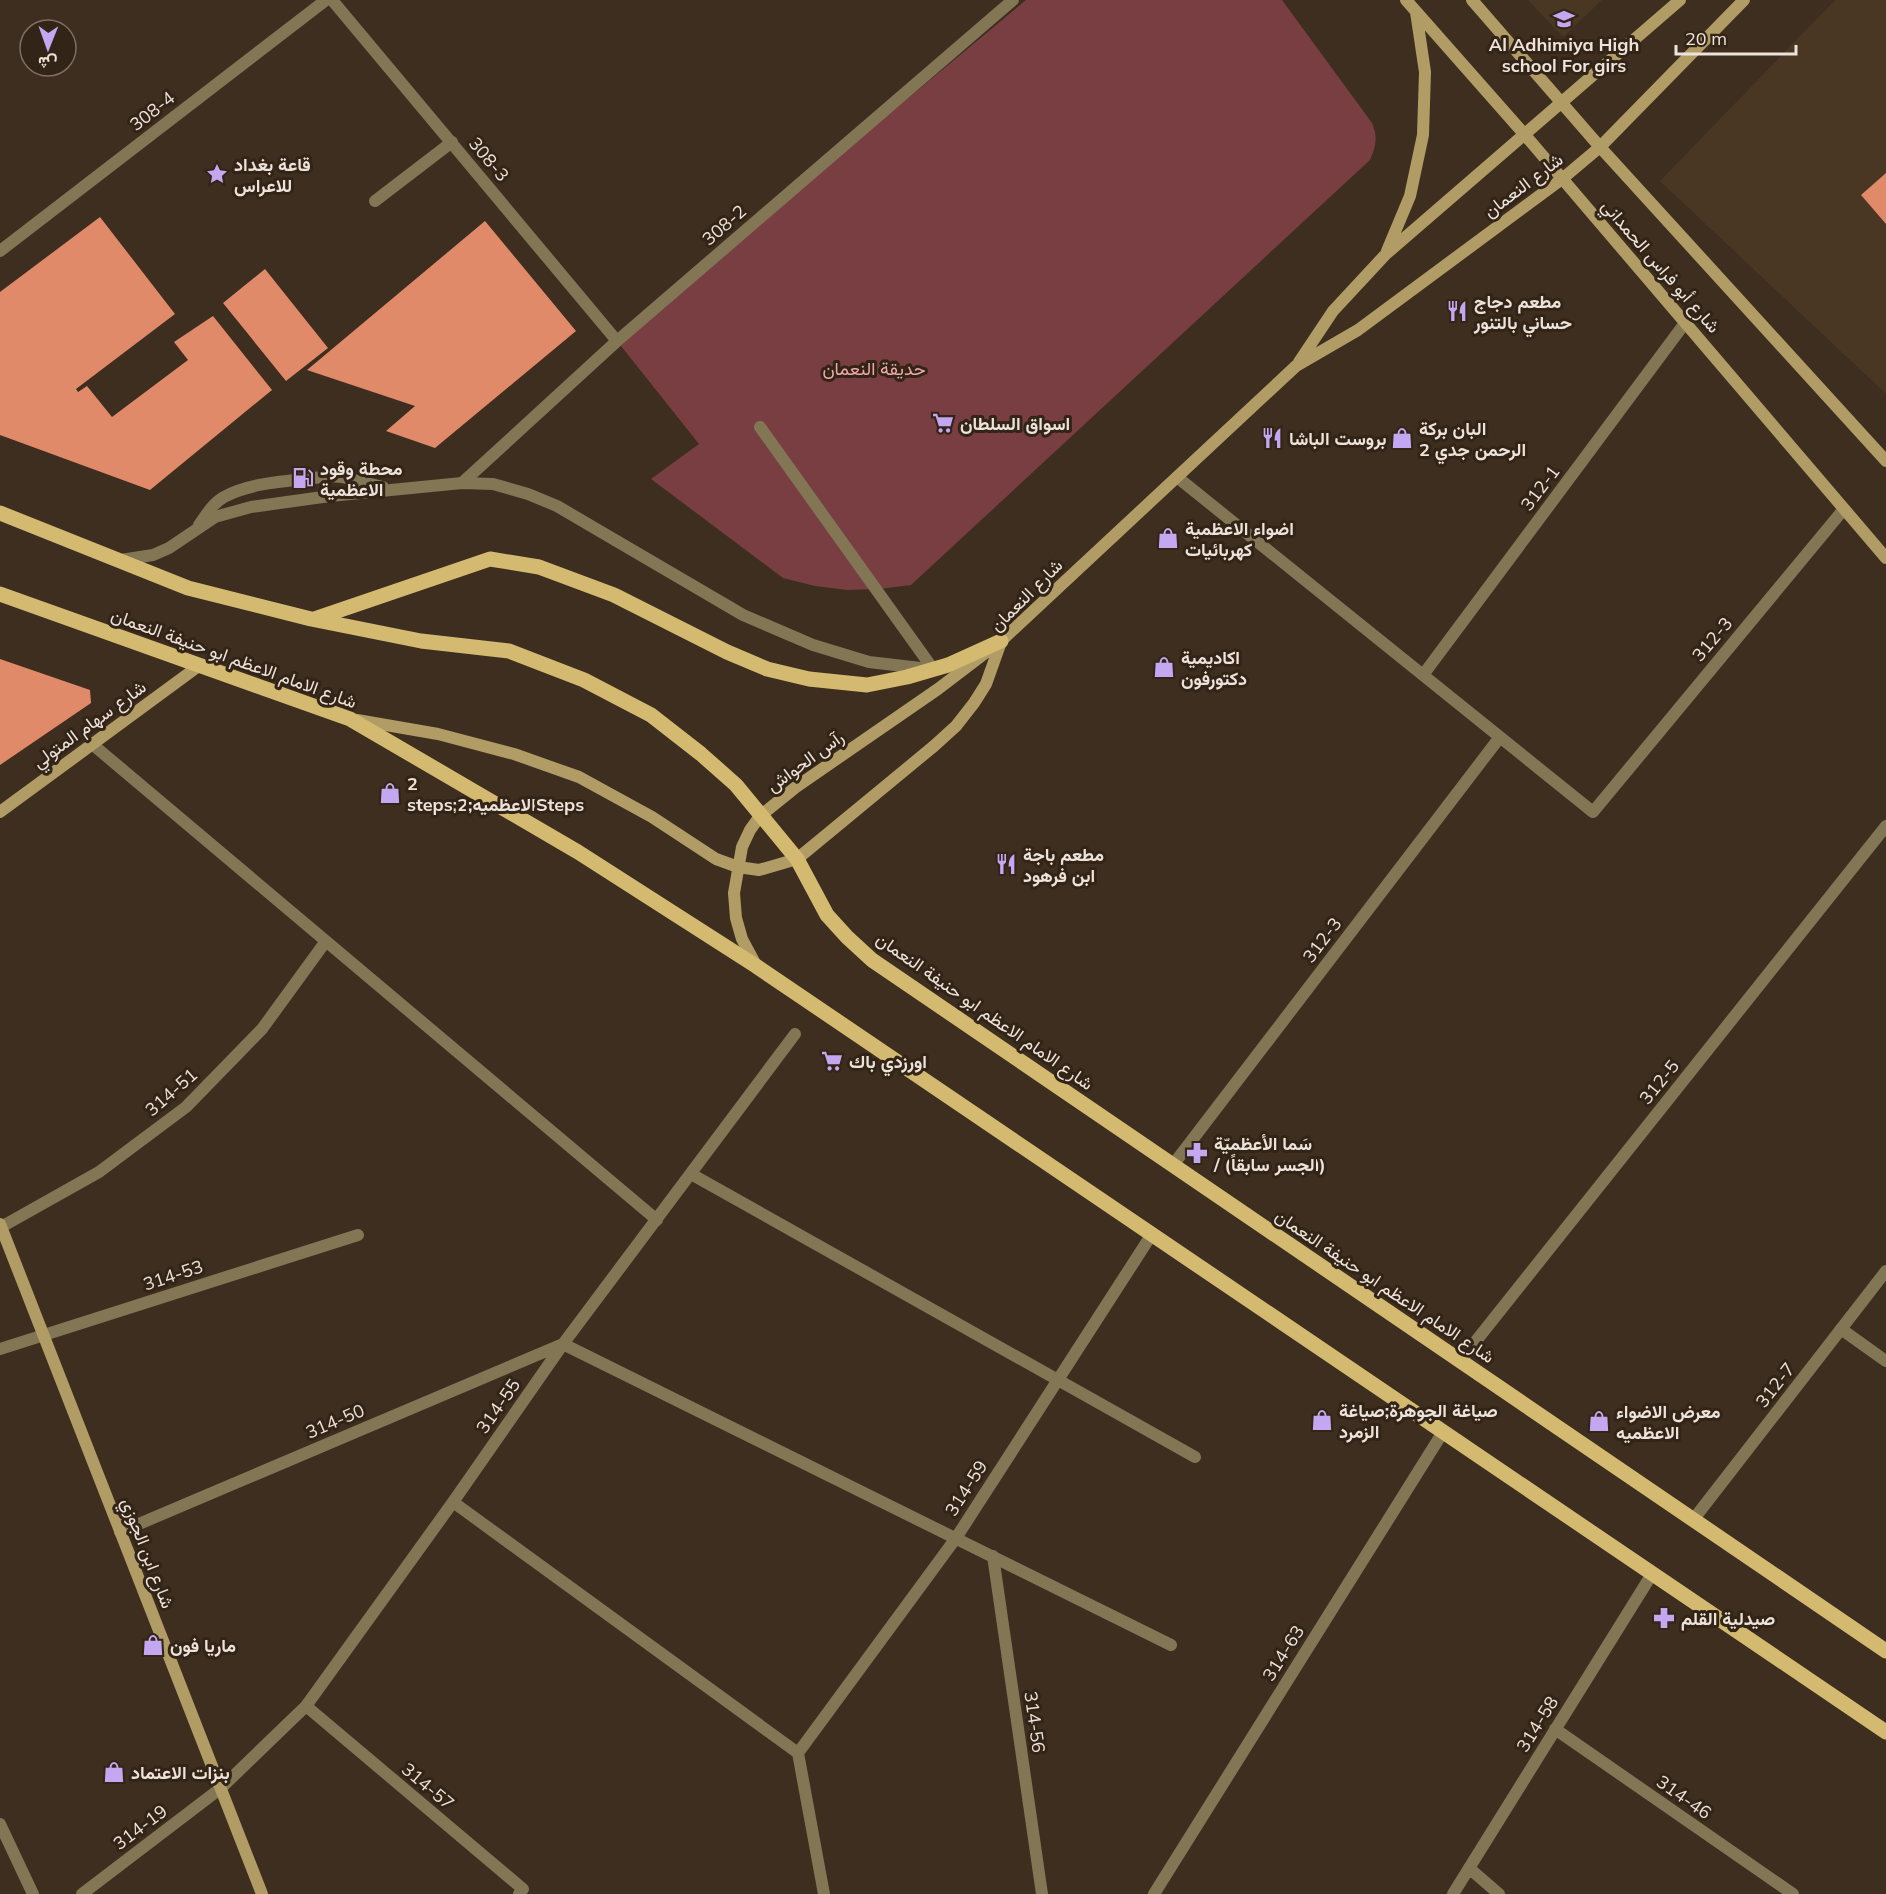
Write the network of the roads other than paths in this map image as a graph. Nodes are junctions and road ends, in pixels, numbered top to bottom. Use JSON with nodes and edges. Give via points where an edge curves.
{"nodes":[{"id":1,"x":326,"y":0,"type":"edge"},
{"id":2,"x":333,"y":0,"type":"edge"},
{"id":3,"x":1013,"y":0,"type":"edge"},
{"id":4,"x":1406,"y":0,"type":"edge"},
{"id":5,"x":1472,"y":0,"type":"edge"},
{"id":6,"x":1680,"y":0,"type":"edge"},
{"id":7,"x":1744,"y":0,"type":"edge"},
{"id":8,"x":1416,"y":10,"type":"junction"},
{"id":9,"x":1561,"y":103,"type":"junction"},
{"id":10,"x":1525,"y":135,"type":"junction"},
{"id":11,"x":452,"y":142,"type":"junction"},
{"id":12,"x":1600,"y":147,"type":"junction"},
{"id":13,"x":1562,"y":179,"type":"junction"},
{"id":14,"x":375,"y":201,"type":"dead end"},
{"id":15,"x":0,"y":252,"type":"edge"},
{"id":16,"x":1386,"y":254,"type":"junction"},
{"id":17,"x":1685,"y":323,"type":"junction"},
{"id":18,"x":617,"y":340,"type":"junction"},
{"id":19,"x":1296,"y":366,"type":"junction"},
{"id":20,"x":760,"y":427,"type":"dead end"},
{"id":21,"x":1886,"y":461,"type":"edge"},
{"id":22,"x":1177,"y":477,"type":"junction"},
{"id":23,"x":462,"y":483,"type":"junction"},
{"id":24,"x":390,"y":489,"type":"junction"},
{"id":25,"x":1844,"y":509,"type":"junction"},
{"id":26,"x":0,"y":513,"type":"edge"},
{"id":27,"x":198,"y":527,"type":"junction"},
{"id":28,"x":1886,"y":558,"type":"edge"},
{"id":29,"x":120,"y":560,"type":"junction"},
{"id":30,"x":0,"y":594,"type":"edge"},
{"id":31,"x":311,"y":619,"type":"junction"},
{"id":32,"x":1001,"y":641,"type":"junction"},
{"id":33,"x":200,"y":665,"type":"junction"},
{"id":34,"x":933,"y":669,"type":"junction"},
{"id":35,"x":1423,"y":675,"type":"junction"},
{"id":36,"x":350,"y":719,"type":"junction"},
{"id":37,"x":1500,"y":737,"type":"junction"},
{"id":38,"x":92,"y":744,"type":"junction"},
{"id":39,"x":0,"y":812,"type":"edge"},
{"id":40,"x":760,"y":816,"type":"junction"},
{"id":41,"x":1886,"y":826,"type":"edge"},
{"id":42,"x":797,"y":859,"type":"junction"},
{"id":43,"x":738,"y":867,"type":"junction"},
{"id":44,"x":326,"y":941,"type":"junction"},
{"id":45,"x":756,"y":966,"type":"junction"},
{"id":46,"x":795,"y":1034,"type":"dead end"},
{"id":47,"x":1173,"y":1165,"type":"junction"},
{"id":48,"x":691,"y":1174,"type":"junction"},
{"id":49,"x":657,"y":1220,"type":"junction"},
{"id":50,"x":0,"y":1226,"type":"edge"},
{"id":51,"x":1152,"y":1234,"type":"junction"},
{"id":52,"x":358,"y":1235,"type":"dead end"},
{"id":53,"x":1886,"y":1271,"type":"edge"},
{"id":54,"x":1842,"y":1329,"type":"junction"},
{"id":55,"x":44,"y":1335,"type":"junction"},
{"id":56,"x":563,"y":1344,"type":"junction"},
{"id":57,"x":0,"y":1349,"type":"edge"},
{"id":58,"x":1460,"y":1360,"type":"junction"},
{"id":59,"x":1886,"y":1361,"type":"edge"},
{"id":60,"x":1057,"y":1381,"type":"junction"},
{"id":61,"x":1443,"y":1432,"type":"junction"},
{"id":62,"x":1195,"y":1457,"type":"dead end"},
{"id":63,"x":453,"y":1502,"type":"junction"},
{"id":64,"x":1693,"y":1520,"type":"junction"},
{"id":65,"x":120,"y":1532,"type":"junction"},
{"id":66,"x":956,"y":1538,"type":"junction"},
{"id":67,"x":993,"y":1556,"type":"junction"},
{"id":68,"x":1652,"y":1574,"type":"junction"},
{"id":69,"x":1171,"y":1645,"type":"dead end"},
{"id":70,"x":1886,"y":1651,"type":"edge"},
{"id":71,"x":306,"y":1706,"type":"junction"},
{"id":72,"x":1555,"y":1729,"type":"junction"},
{"id":73,"x":1886,"y":1732,"type":"edge"},
{"id":74,"x":798,"y":1753,"type":"junction"},
{"id":75,"x":221,"y":1788,"type":"junction"},
{"id":76,"x":0,"y":1824,"type":"edge"},
{"id":77,"x":1469,"y":1868,"type":"junction"},
{"id":78,"x":33,"y":1894,"type":"edge"},
{"id":79,"x":82,"y":1894,"type":"edge"},
{"id":80,"x":262,"y":1894,"type":"edge"},
{"id":81,"x":519,"y":1894,"type":"edge"},
{"id":82,"x":824,"y":1894,"type":"edge"},
{"id":83,"x":1042,"y":1894,"type":"edge"},
{"id":84,"x":1154,"y":1894,"type":"edge"},
{"id":85,"x":1453,"y":1894,"type":"edge"},
{"id":86,"x":1499,"y":1894,"type":"edge"},
{"id":87,"x":1793,"y":1894,"type":"edge"}],
"edges":[{"from":1,"to":15,"type":"street","name":"308-4"},
{"from":2,"to":11,"type":"street","name":"308-3"},
{"from":3,"to":18,"type":"street","name":"308-2"},
{"from":4,"to":8,"type":"street","name":"شارع أبو فراس الحمداني"},
{"from":5,"to":9,"type":"street","name":"شارع أبو فراس الحمداني"},
{"from":6,"to":9,"type":"street","name":"شارع النعمان"},
{"from":7,"to":12,"type":"street","name":"شارع النعمان"},
{"from":8,"to":10,"type":"street","name":"شارع أبو فراس الحمداني"},
{"from":8,"to":16,"type":"street","via":[[1425,72],[1423,135],[1410,196]]},
{"from":9,"to":10,"type":"street","name":"شارع النعمان"},
{"from":9,"to":12,"type":"street","name":"شارع أبو فراس الحمداني"},
{"from":10,"to":13,"type":"street","name":"شارع أبو فراس الحمداني"},
{"from":10,"to":16,"type":"street","name":"شارع النعمان"},
{"from":11,"to":14,"type":"street"},
{"from":11,"to":18,"type":"street","name":"308-3"},
{"from":12,"to":13,"type":"street","name":"شارع النعمان"},
{"from":12,"to":21,"type":"street","name":"شارع أبو فراس الحمداني"},
{"from":13,"to":17,"type":"street","name":"شارع أبو فراس الحمداني"},
{"from":13,"to":19,"type":"street","name":"شارع النعمان","via":[[1358,330]]},
{"from":16,"to":19,"type":"street","name":"شارع النعمان","via":[[1333,310]]},
{"from":17,"to":25,"type":"street","name":"شارع أبو فراس الحمداني"},
{"from":17,"to":35,"type":"street","name":"312-1"},
{"from":18,"to":23,"type":"street","name":"308-2"},
{"from":19,"to":22,"type":"street","name":"شارع النعمان"},
{"from":20,"to":34,"type":"street"},
{"from":22,"to":32,"type":"street","name":"شارع النعمان"},
{"from":22,"to":35,"type":"street","name":"312-3"},
{"from":23,"to":24,"type":"street"},
{"from":23,"to":34,"type":"street","via":[[493,484],[557,506],[742,615],[813,645],[869,662]]},
{"from":24,"to":27,"type":"street","via":[[251,507]]},
{"from":24,"to":27,"type":"street","via":[[329,476],[248,487],[223,498]]},
{"from":25,"to":28,"type":"street","name":"شارع أبو فراس الحمداني"},
{"from":25,"to":37,"type":"street","name":"312-3","via":[[1593,812]]},
{"from":26,"to":29,"type":"main road","name":"شارع الامام الاعظم ابو حنيفة النعمان"},
{"from":27,"to":29,"type":"street","via":[[169,548],[138,559]]},
{"from":29,"to":31,"type":"main road","name":"شارع الامام الاعظم ابو حنيفة النعمان","via":[[188,588]]},
{"from":30,"to":33,"type":"main road","name":"شارع الامام الاعظم ابو حنيفة النعمان"},
{"from":31,"to":34,"type":"main road","via":[[490,560],[539,567],[614,596],[767,669],[809,679],[867,685]]},
{"from":31,"to":40,"type":"main road","name":"شارع الامام الاعظم ابو حنيفة النعمان","via":[[421,640],[509,651],[584,680],[651,715],[736,785]]},
{"from":32,"to":34,"type":"main road"},
{"from":32,"to":40,"type":"street","name":"رآس الحواش"},
{"from":32,"to":42,"type":"street","name":"شارع النعمان","via":[[986,684],[956,726]]},
{"from":33,"to":36,"type":"main road","name":"شارع الامام الاعظم ابو حنيفة النعمان"},
{"from":33,"to":38,"type":"street","name":"شارع سهام المتولي"},
{"from":35,"to":37,"type":"street","name":"312-3"},
{"from":36,"to":43,"type":"street","via":[[438,734],[514,754],[579,777],[652,817],[716,859]]},
{"from":36,"to":45,"type":"main road","name":"شارع الامام الاعظم ابو حنيفة النعمان","via":[[578,852]]},
{"from":37,"to":47,"type":"street","name":"312-3"},
{"from":38,"to":39,"type":"street","name":"شارع سهام المتولي"},
{"from":38,"to":44,"type":"street"},
{"from":40,"to":42,"type":"main road","name":"شارع الامام الاعظم ابو حنيفة النعمان"},
{"from":40,"to":43,"type":"street","name":"رآس الحواش","via":[[742,847]]},
{"from":41,"to":58,"type":"street","name":"312-5"},
{"from":42,"to":43,"type":"street","via":[[759,870]]},
{"from":42,"to":47,"type":"main road","name":"شارع الامام الاعظم ابو حنيفة النعمان","via":[[827,915],[872,960]]},
{"from":43,"to":45,"type":"street","name":"رآس الحواش","via":[[736,918]]},
{"from":44,"to":49,"type":"street"},
{"from":44,"to":50,"type":"street","name":"314-51","via":[[262,1029],[186,1107],[99,1172]]},
{"from":45,"to":51,"type":"main road","name":"شارع الامام الاعظم ابو حنيفة النعمان"},
{"from":46,"to":48,"type":"street","name":"314-55"},
{"from":47,"to":58,"type":"main road","name":"شارع الامام الاعظم ابو حنيفة النعمان"},
{"from":48,"to":49,"type":"street","name":"314-55"},
{"from":48,"to":60,"type":"street"},
{"from":49,"to":56,"type":"street","name":"314-55"},
{"from":50,"to":55,"type":"street","name":"شارع ابن الجوزي"},
{"from":51,"to":60,"type":"street","name":"314-59"},
{"from":51,"to":61,"type":"main road","name":"شارع الامام الاعظم ابو حنيفة النعمان"},
{"from":52,"to":55,"type":"street","name":"314-53"},
{"from":53,"to":54,"type":"street","name":"312-7"},
{"from":54,"to":59,"type":"street"},
{"from":54,"to":64,"type":"street","name":"312-7"},
{"from":55,"to":57,"type":"street","name":"314-53"},
{"from":55,"to":65,"type":"street","name":"شارع ابن الجوزي"},
{"from":56,"to":63,"type":"street","name":"314-55"},
{"from":56,"to":65,"type":"street","name":"314-50"},
{"from":56,"to":66,"type":"street"},
{"from":58,"to":64,"type":"main road","name":"شارع الامام الاعظم ابو حنيفة النعمان"},
{"from":60,"to":62,"type":"street"},
{"from":60,"to":66,"type":"street","name":"314-59"},
{"from":61,"to":68,"type":"main road","name":"شارع الامام الاعظم ابو حنيفة النعمان"},
{"from":61,"to":84,"type":"street","name":"314-63"},
{"from":63,"to":71,"type":"street","name":"314-55"},
{"from":63,"to":74,"type":"street"},
{"from":64,"to":70,"type":"main road","name":"شارع الامام الاعظم ابو حنيفة النعمان"},
{"from":65,"to":75,"type":"street","name":"شارع ابن الجوزي"},
{"from":66,"to":67,"type":"street"},
{"from":66,"to":74,"type":"street","name":"314-59"},
{"from":67,"to":69,"type":"street"},
{"from":67,"to":83,"type":"street","name":"314-56"},
{"from":68,"to":72,"type":"street","name":"314-58"},
{"from":68,"to":73,"type":"main road","name":"شارع الامام الاعظم ابو حنيفة النعمان"},
{"from":71,"to":75,"type":"street","name":"314-55"},
{"from":71,"to":81,"type":"street","name":"314-57","via":[[522,1889]]},
{"from":72,"to":77,"type":"street","name":"314-58"},
{"from":72,"to":87,"type":"street","name":"314-46"},
{"from":74,"to":82,"type":"street"},
{"from":75,"to":79,"type":"street","name":"314-19"},
{"from":75,"to":80,"type":"street","name":"شارع ابن الجوزي"},
{"from":76,"to":78,"type":"street"},
{"from":77,"to":85,"type":"street","name":"314-58"},
{"from":77,"to":86,"type":"street"}]}
